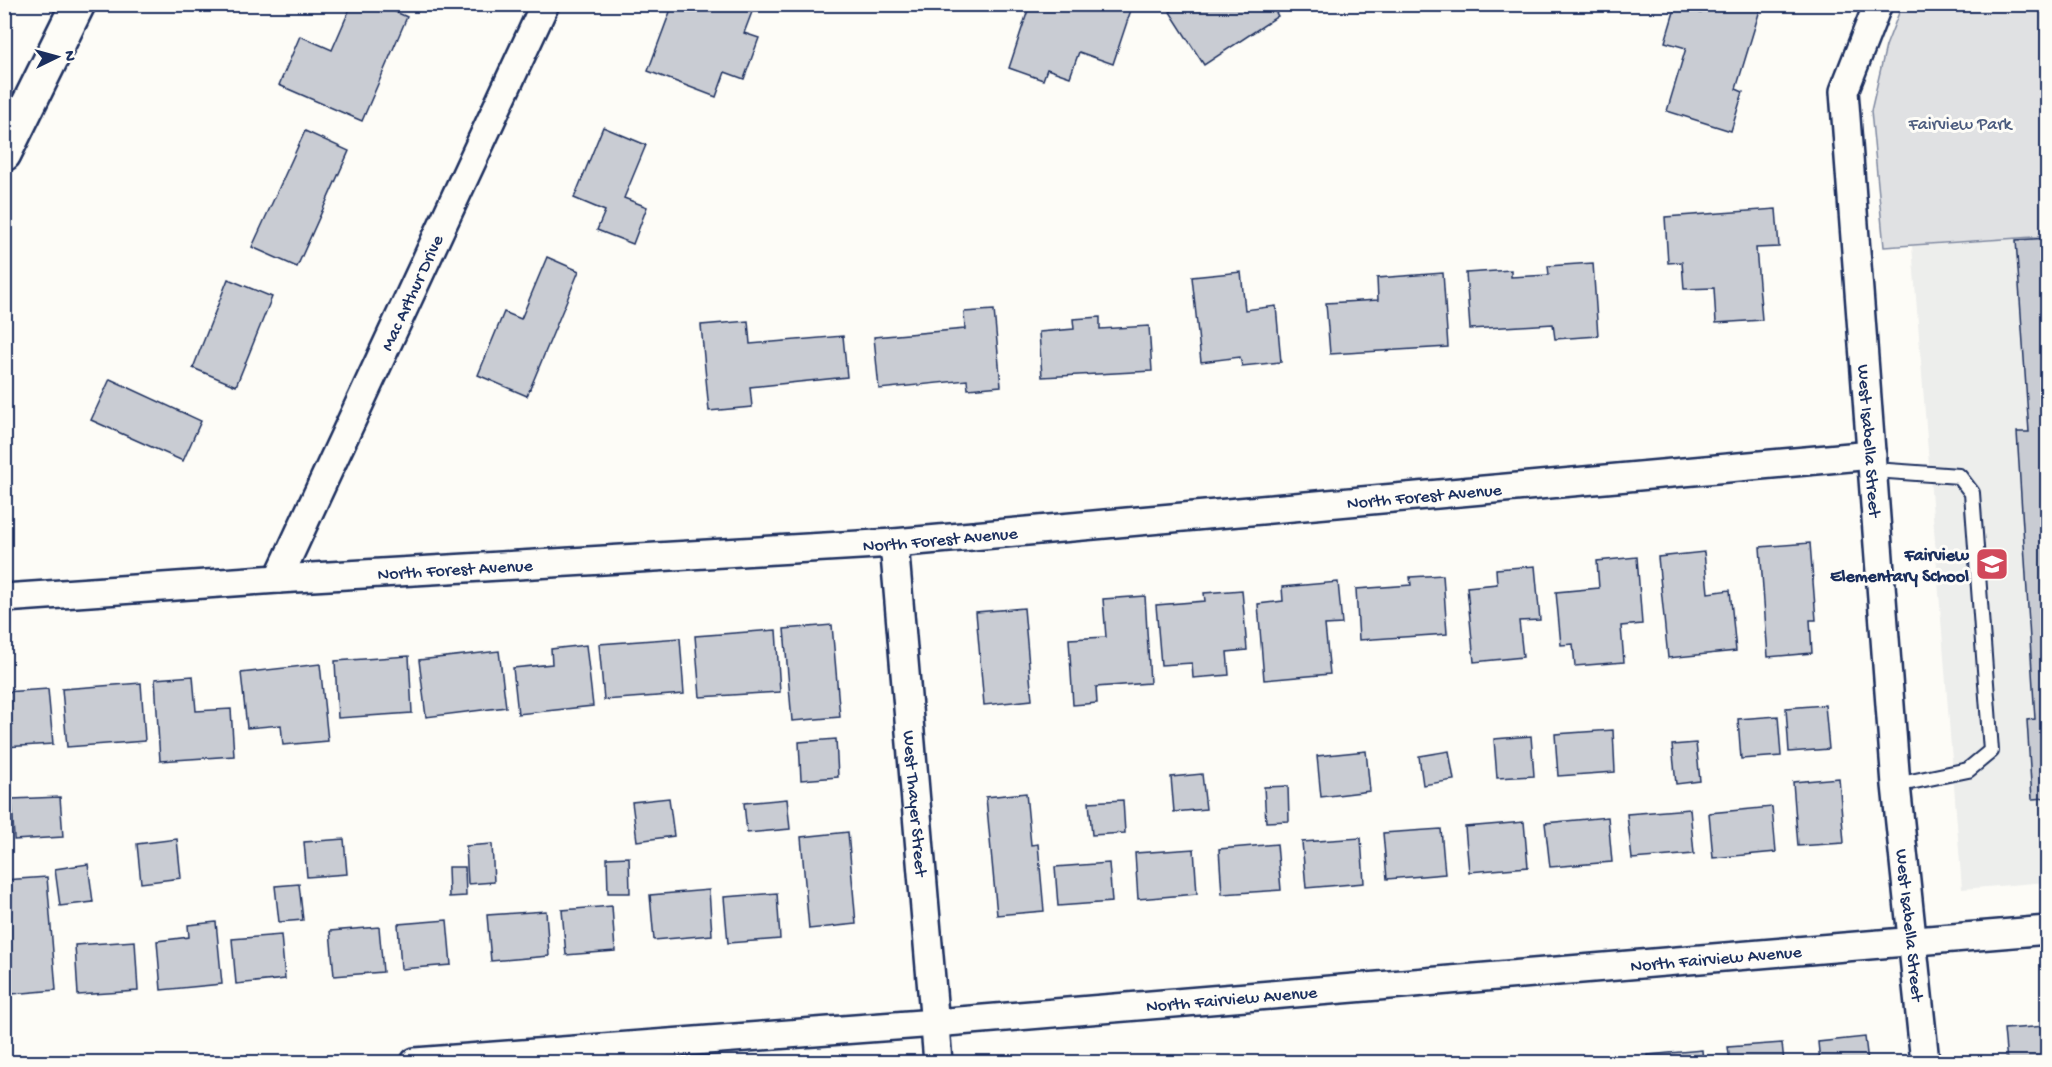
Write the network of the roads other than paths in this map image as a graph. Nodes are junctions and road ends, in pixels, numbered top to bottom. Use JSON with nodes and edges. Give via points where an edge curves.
{"nodes":[{"id":1,"x":78,"y":4,"type":"edge"},
{"id":2,"x":545,"y":4,"type":"edge"},
{"id":3,"x":1878,"y":4,"type":"edge"},
{"id":4,"x":4,"y":154,"type":"edge"},
{"id":5,"x":1873,"y":463,"type":"junction"},
{"id":6,"x":894,"y":543,"type":"junction"},
{"id":7,"x":278,"y":579,"type":"junction"},
{"id":8,"x":4,"y":598,"type":"edge"},
{"id":9,"x":1896,"y":785,"type":"junction"},
{"id":10,"x":2048,"y":930,"type":"edge"},
{"id":11,"x":1914,"y":940,"type":"junction"},
{"id":12,"x":935,"y":1023,"type":"junction"},
{"id":13,"x":415,"y":1062,"type":"edge"},
{"id":14,"x":938,"y":1062,"type":"edge"},
{"id":15,"x":1925,"y":1062,"type":"edge"}],
"edges":[{"from":1,"to":4,"type":"main road"},
{"from":2,"to":7,"type":"street","name":"Mac Arthur Drive"},
{"from":3,"to":5,"type":"street","name":"West Isabella Street","via":[[1844,91]]},
{"from":5,"to":6,"type":"street","name":"North Forest Avenue"},
{"from":5,"to":9,"type":"street","name":"West Isabella Street"},
{"from":5,"to":9,"type":"lane","via":[[1959,476],[1972,493],[1991,752],[1968,770]]},
{"from":6,"to":7,"type":"street","name":"North Forest Avenue"},
{"from":6,"to":12,"type":"street","name":"West Thayer Street"},
{"from":7,"to":8,"type":"street","name":"North Forest Avenue"},
{"from":9,"to":11,"type":"street","name":"West Isabella Street"},
{"from":10,"to":11,"type":"street","name":"North Fairview Avenue"},
{"from":11,"to":12,"type":"street","name":"North Fairview Avenue"},
{"from":11,"to":15,"type":"street","name":"West Isabella Street"},
{"from":12,"to":13,"type":"street","name":"North Fairview Avenue"},
{"from":12,"to":14,"type":"street","name":"West Thayer Street"}]}
